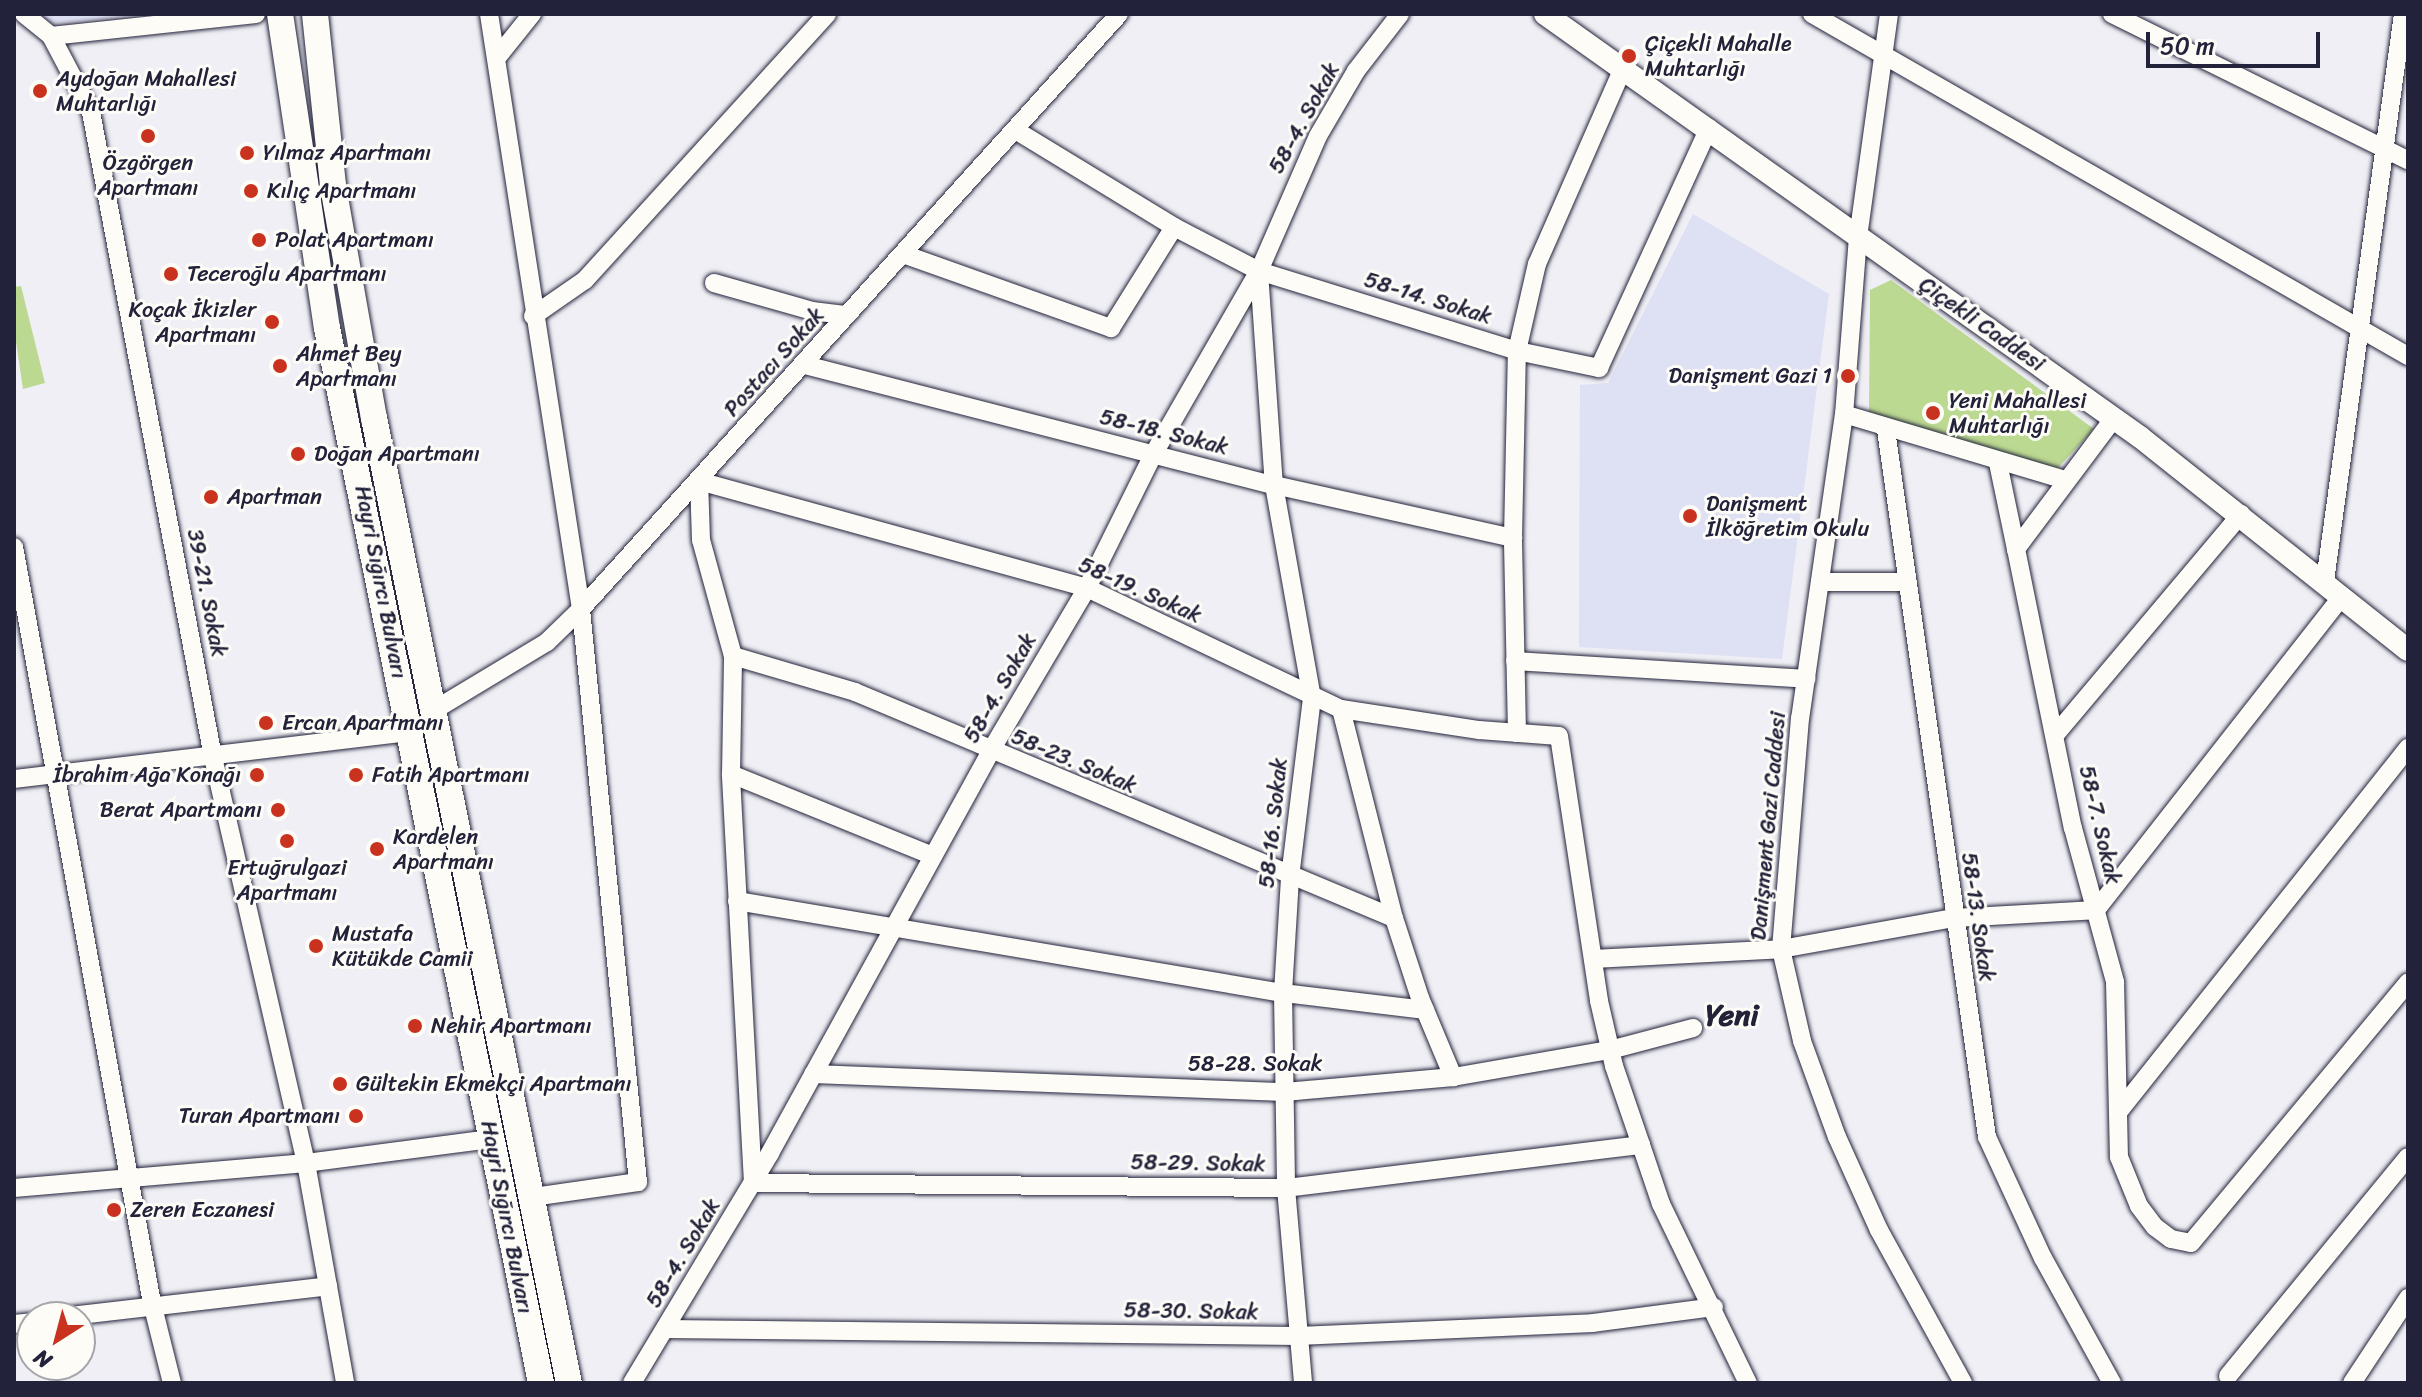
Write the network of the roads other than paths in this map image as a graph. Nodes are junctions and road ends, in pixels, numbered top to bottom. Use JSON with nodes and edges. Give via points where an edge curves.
{"nodes":[{"id":1,"x":24,"y":14,"type":"edge"},
{"id":2,"x":256,"y":14,"type":"edge"},
{"id":3,"x":280,"y":14,"type":"edge"},
{"id":4,"x":315,"y":14,"type":"edge"},
{"id":5,"x":489,"y":14,"type":"edge"},
{"id":6,"x":532,"y":14,"type":"edge"},
{"id":7,"x":827,"y":14,"type":"edge"},
{"id":8,"x":1119,"y":14,"type":"edge"},
{"id":9,"x":1400,"y":14,"type":"edge"},
{"id":10,"x":1545,"y":14,"type":"edge"},
{"id":11,"x":1812,"y":14,"type":"edge"},
{"id":12,"x":1889,"y":14,"type":"edge"},
{"id":13,"x":2112,"y":14,"type":"edge"},
{"id":14,"x":2403,"y":14,"type":"edge"},
{"id":15,"x":2146,"y":21,"type":"edge"},
{"id":16,"x":51,"y":36,"type":"junction"},
{"id":17,"x":1884,"y":53,"type":"junction"},
{"id":18,"x":499,"y":55,"type":"junction"},
{"id":19,"x":1623,"y":68,"type":"junction"},
{"id":20,"x":1709,"y":128,"type":"junction"},
{"id":21,"x":1017,"y":131,"type":"junction"},
{"id":22,"x":2386,"y":149,"type":"junction"},
{"id":23,"x":2408,"y":160,"type":"edge"},
{"id":24,"x":1174,"y":227,"type":"junction"},
{"id":25,"x":1858,"y":237,"type":"junction"},
{"id":26,"x":903,"y":254,"type":"junction"},
{"id":27,"x":1259,"y":271,"type":"junction"},
{"id":28,"x":714,"y":283,"type":"dead end"},
{"id":29,"x":847,"y":315,"type":"junction"},
{"id":30,"x":533,"y":316,"type":"junction"},
{"id":31,"x":2357,"y":326,"type":"junction"},
{"id":32,"x":1517,"y":351,"type":"junction"},
{"id":33,"x":2408,"y":356,"type":"edge"},
{"id":34,"x":805,"y":365,"type":"junction"},
{"id":35,"x":1844,"y":414,"type":"junction"},
{"id":36,"x":2114,"y":418,"type":"junction"},
{"id":37,"x":1886,"y":430,"type":"junction"},
{"id":38,"x":1153,"y":455,"type":"junction"},
{"id":39,"x":1998,"y":463,"type":"junction"},
{"id":40,"x":2066,"y":480,"type":"junction"},
{"id":41,"x":699,"y":481,"type":"junction"},
{"id":42,"x":1274,"y":485,"type":"junction"},
{"id":43,"x":2241,"y":514,"type":"junction"},
{"id":44,"x":1513,"y":538,"type":"junction"},
{"id":45,"x":14,"y":547,"type":"edge"},
{"id":46,"x":2016,"y":549,"type":"junction"},
{"id":47,"x":1820,"y":582,"type":"junction"},
{"id":48,"x":1906,"y":582,"type":"junction"},
{"id":49,"x":1087,"y":588,"type":"junction"},
{"id":50,"x":2334,"y":588,"type":"junction"},
{"id":51,"x":581,"y":609,"type":"junction"},
{"id":52,"x":2408,"y":650,"type":"edge"},
{"id":53,"x":733,"y":656,"type":"junction"},
{"id":54,"x":1515,"y":661,"type":"junction"},
{"id":55,"x":1806,"y":679,"type":"junction"},
{"id":56,"x":1312,"y":698,"type":"junction"},
{"id":57,"x":436,"y":709,"type":"junction"},
{"id":58,"x":1341,"y":709,"type":"junction"},
{"id":59,"x":410,"y":732,"type":"junction"},
{"id":60,"x":1517,"y":733,"type":"junction"},
{"id":61,"x":2055,"y":735,"type":"junction"},
{"id":62,"x":2408,"y":748,"type":"edge"},
{"id":63,"x":990,"y":752,"type":"junction"},
{"id":64,"x":213,"y":757,"type":"junction"},
{"id":65,"x":731,"y":774,"type":"junction"},
{"id":66,"x":53,"y":776,"type":"junction"},
{"id":67,"x":14,"y":779,"type":"edge"},
{"id":68,"x":933,"y":856,"type":"junction"},
{"id":69,"x":1290,"y":878,"type":"junction"},
{"id":70,"x":737,"y":901,"type":"junction"},
{"id":71,"x":2096,"y":910,"type":"junction"},
{"id":72,"x":1394,"y":918,"type":"junction"},
{"id":73,"x":1954,"y":918,"type":"junction"},
{"id":74,"x":894,"y":925,"type":"junction"},
{"id":75,"x":1781,"y":949,"type":"junction"},
{"id":76,"x":1593,"y":959,"type":"junction"},
{"id":77,"x":2408,"y":983,"type":"edge"},
{"id":78,"x":1283,"y":993,"type":"junction"},
{"id":79,"x":1425,"y":1010,"type":"junction"},
{"id":80,"x":1693,"y":1028,"type":"dead end"},
{"id":81,"x":1610,"y":1050,"type":"junction"},
{"id":82,"x":813,"y":1074,"type":"junction"},
{"id":83,"x":1453,"y":1077,"type":"junction"},
{"id":84,"x":1285,"y":1092,"type":"junction"},
{"id":85,"x":2120,"y":1110,"type":"junction"},
{"id":86,"x":491,"y":1139,"type":"junction"},
{"id":87,"x":1641,"y":1145,"type":"junction"},
{"id":88,"x":2408,"y":1157,"type":"edge"},
{"id":89,"x":306,"y":1163,"type":"junction"},
{"id":90,"x":131,"y":1181,"type":"junction"},
{"id":91,"x":753,"y":1183,"type":"junction"},
{"id":92,"x":14,"y":1188,"type":"edge"},
{"id":93,"x":1286,"y":1188,"type":"junction"},
{"id":94,"x":532,"y":1197,"type":"junction"},
{"id":95,"x":328,"y":1286,"type":"junction"},
{"id":96,"x":2408,"y":1298,"type":"edge"},
{"id":97,"x":152,"y":1303,"type":"junction"},
{"id":98,"x":1714,"y":1307,"type":"junction"},
{"id":99,"x":96,"y":1312,"type":"edge"},
{"id":100,"x":666,"y":1329,"type":"junction"},
{"id":101,"x":1298,"y":1336,"type":"junction"},
{"id":102,"x":2228,"y":1376,"type":"dead end"},
{"id":103,"x":172,"y":1383,"type":"edge"},
{"id":104,"x":345,"y":1383,"type":"edge"},
{"id":105,"x":541,"y":1383,"type":"edge"},
{"id":106,"x":569,"y":1383,"type":"edge"},
{"id":107,"x":632,"y":1383,"type":"edge"},
{"id":108,"x":1303,"y":1383,"type":"edge"},
{"id":109,"x":1748,"y":1383,"type":"edge"},
{"id":110,"x":1963,"y":1383,"type":"edge"},
{"id":111,"x":2112,"y":1383,"type":"edge"},
{"id":112,"x":2352,"y":1383,"type":"edge"}],
"edges":[{"from":1,"to":16,"type":"street"},
{"from":2,"to":16,"type":"street"},
{"from":3,"to":59,"type":"main road","name":"Hayri Sığırcı Bulvarı","via":[[327,328]]},
{"from":4,"to":57,"type":"main road","name":"Hayri Sığırcı Bulvarı","via":[[336,202],[374,418]]},
{"from":5,"to":18,"type":"street"},
{"from":6,"to":18,"type":"street"},
{"from":7,"to":30,"type":"street","via":[[585,280]]},
{"from":8,"to":21,"type":"street","name":"Postacı Sokak"},
{"from":9,"to":27,"type":"street","name":"58-4. Sokak","via":[[1356,71],[1318,136]]},
{"from":10,"to":19,"type":"street","name":"Çiçekli Caddesi"},
{"from":11,"to":17,"type":"street"},
{"from":12,"to":17,"type":"street","name":"Danişment Gazi Caddesi"},
{"from":13,"to":15,"type":"street"},
{"from":14,"to":22,"type":"street"},
{"from":15,"to":22,"type":"street"},
{"from":16,"to":64,"type":"street","name":"39-21. Sokak","via":[[91,112]]},
{"from":17,"to":25,"type":"street","name":"Danişment Gazi Caddesi"},
{"from":17,"to":31,"type":"street"},
{"from":18,"to":30,"type":"street"},
{"from":19,"to":20,"type":"street","name":"Çiçekli Caddesi"},
{"from":19,"to":32,"type":"street","via":[[1537,264]]},
{"from":20,"to":25,"type":"street","name":"Çiçekli Caddesi"},
{"from":20,"to":32,"type":"street","name":"58-14. Sokak","via":[[1599,368]]},
{"from":21,"to":24,"type":"street","name":"58-14. Sokak"},
{"from":21,"to":26,"type":"street","name":"Postacı Sokak"},
{"from":22,"to":23,"type":"street"},
{"from":22,"to":31,"type":"street"},
{"from":24,"to":26,"type":"street","via":[[1111,328]]},
{"from":24,"to":27,"type":"street","name":"58-14. Sokak"},
{"from":25,"to":35,"type":"street","name":"Danişment Gazi Caddesi"},
{"from":25,"to":36,"type":"street","name":"Çiçekli Caddesi"},
{"from":26,"to":29,"type":"street","name":"Postacı Sokak"},
{"from":27,"to":32,"type":"street","name":"58-14. Sokak"},
{"from":27,"to":38,"type":"street","name":"58-4. Sokak"},
{"from":27,"to":42,"type":"street","name":"58-16. Sokak"},
{"from":28,"to":29,"type":"street","via":[[812,311]]},
{"from":29,"to":34,"type":"street","name":"Postacı Sokak"},
{"from":30,"to":51,"type":"street"},
{"from":31,"to":33,"type":"street"},
{"from":31,"to":50,"type":"street"},
{"from":32,"to":44,"type":"street"},
{"from":34,"to":38,"type":"street","name":"58-18. Sokak"},
{"from":34,"to":41,"type":"street","name":"Postacı Sokak"},
{"from":35,"to":37,"type":"street"},
{"from":35,"to":47,"type":"street","name":"Danişment Gazi Caddesi"},
{"from":36,"to":40,"type":"street"},
{"from":36,"to":43,"type":"street","name":"Çiçekli Caddesi"},
{"from":37,"to":39,"type":"street"},
{"from":37,"to":48,"type":"street","name":"58-13. Sokak"},
{"from":38,"to":42,"type":"street","name":"58-18. Sokak"},
{"from":38,"to":49,"type":"street","name":"58-4. Sokak"},
{"from":39,"to":40,"type":"street"},
{"from":39,"to":46,"type":"street","name":"58-7. Sokak"},
{"from":40,"to":46,"type":"street"},
{"from":41,"to":49,"type":"street","name":"58-19. Sokak"},
{"from":41,"to":51,"type":"street","name":"Postacı Sokak"},
{"from":41,"to":53,"type":"street","via":[[701,540]]},
{"from":42,"to":44,"type":"street","name":"58-18. Sokak"},
{"from":42,"to":56,"type":"street","name":"58-16. Sokak"},
{"from":43,"to":50,"type":"street","name":"Çiçekli Caddesi"},
{"from":43,"to":61,"type":"street"},
{"from":44,"to":54,"type":"street"},
{"from":45,"to":66,"type":"street"},
{"from":46,"to":61,"type":"street","name":"58-7. Sokak"},
{"from":47,"to":48,"type":"street"},
{"from":47,"to":55,"type":"street","name":"Danişment Gazi Caddesi"},
{"from":48,"to":73,"type":"street","name":"58-13. Sokak"},
{"from":49,"to":56,"type":"street","name":"58-19. Sokak"},
{"from":49,"to":63,"type":"street","name":"58-4. Sokak"},
{"from":50,"to":52,"type":"street","name":"Çiçekli Caddesi"},
{"from":50,"to":71,"type":"street"},
{"from":51,"to":57,"type":"street","name":"Postacı Sokak","via":[[547,642]]},
{"from":51,"to":94,"type":"street","via":[[638,1182]]},
{"from":53,"to":63,"type":"street","name":"58-23. Sokak","via":[[855,692]]},
{"from":53,"to":65,"type":"street"},
{"from":54,"to":55,"type":"street"},
{"from":54,"to":60,"type":"street"},
{"from":55,"to":75,"type":"street","name":"Danişment Gazi Caddesi"},
{"from":56,"to":58,"type":"street","name":"58-19. Sokak"},
{"from":56,"to":69,"type":"street","name":"58-16. Sokak"},
{"from":57,"to":94,"type":"main road","name":"Hayri Sığırcı Bulvarı"},
{"from":58,"to":60,"type":"street","name":"58-19. Sokak"},
{"from":58,"to":72,"type":"street"},
{"from":59,"to":64,"type":"street"},
{"from":59,"to":86,"type":"main road","name":"Hayri Sığırcı Bulvarı"},
{"from":60,"to":76,"type":"street","name":"58-19. Sokak","via":[[1559,736]]},
{"from":61,"to":71,"type":"street","name":"58-7. Sokak"},
{"from":62,"to":85,"type":"street"},
{"from":63,"to":68,"type":"street","name":"58-4. Sokak"},
{"from":63,"to":69,"type":"street","name":"58-23. Sokak"},
{"from":64,"to":66,"type":"street"},
{"from":64,"to":89,"type":"street","name":"39-21. Sokak"},
{"from":65,"to":68,"type":"street"},
{"from":65,"to":70,"type":"street"},
{"from":66,"to":67,"type":"street"},
{"from":66,"to":90,"type":"street"},
{"from":68,"to":74,"type":"street","name":"58-4. Sokak"},
{"from":69,"to":72,"type":"street","name":"58-23. Sokak"},
{"from":69,"to":78,"type":"street","name":"58-16. Sokak"},
{"from":70,"to":74,"type":"street"},
{"from":70,"to":91,"type":"street"},
{"from":71,"to":73,"type":"street"},
{"from":71,"to":85,"type":"street","name":"58-7. Sokak","via":[[2115,982]]},
{"from":72,"to":79,"type":"street"},
{"from":73,"to":75,"type":"street"},
{"from":73,"to":111,"type":"street","name":"58-13. Sokak","via":[[1987,1137],[2043,1258]]},
{"from":74,"to":78,"type":"street"},
{"from":74,"to":82,"type":"street","name":"58-4. Sokak"},
{"from":75,"to":76,"type":"street"},
{"from":75,"to":110,"type":"street","name":"Danişment Gazi Caddesi","via":[[1802,1041],[1837,1137],[1879,1230]]},
{"from":76,"to":81,"type":"street"},
{"from":77,"to":85,"type":"street","name":"58-7. Sokak","via":[[2191,1243],[2163,1233],[2139,1206],[2119,1157]]},
{"from":78,"to":79,"type":"street"},
{"from":78,"to":84,"type":"street","name":"58-16. Sokak"},
{"from":79,"to":83,"type":"street"},
{"from":80,"to":81,"type":"street","name":"58-28. Sokak"},
{"from":81,"to":83,"type":"street","name":"58-28. Sokak"},
{"from":81,"to":87,"type":"street"},
{"from":82,"to":84,"type":"street","name":"58-28. Sokak"},
{"from":82,"to":91,"type":"street","name":"58-4. Sokak"},
{"from":83,"to":84,"type":"street","name":"58-28. Sokak"},
{"from":84,"to":93,"type":"street","name":"58-16. Sokak"},
{"from":86,"to":89,"type":"street"},
{"from":86,"to":105,"type":"main road","name":"Hayri Sığırcı Bulvarı"},
{"from":87,"to":93,"type":"street","name":"58-29. Sokak"},
{"from":87,"to":98,"type":"street","via":[[1661,1204]]},
{"from":88,"to":102,"type":"street"},
{"from":89,"to":90,"type":"street"},
{"from":89,"to":95,"type":"street","name":"39-21. Sokak"},
{"from":90,"to":92,"type":"street"},
{"from":90,"to":97,"type":"street"},
{"from":91,"to":93,"type":"street","name":"58-29. Sokak"},
{"from":91,"to":100,"type":"street","name":"58-4. Sokak"},
{"from":93,"to":101,"type":"street","name":"58-16. Sokak"},
{"from":94,"to":106,"type":"main road","name":"Hayri Sığırcı Bulvarı"},
{"from":95,"to":97,"type":"street"},
{"from":95,"to":104,"type":"street","name":"39-21. Sokak"},
{"from":96,"to":112,"type":"street"},
{"from":97,"to":99,"type":"street"},
{"from":97,"to":103,"type":"street"},
{"from":98,"to":101,"type":"street","name":"58-30. Sokak","via":[[1593,1323]]},
{"from":98,"to":109,"type":"street"},
{"from":100,"to":101,"type":"street","name":"58-30. Sokak"},
{"from":100,"to":107,"type":"street","name":"58-4. Sokak"},
{"from":101,"to":108,"type":"street","name":"58-16. Sokak"}]}
